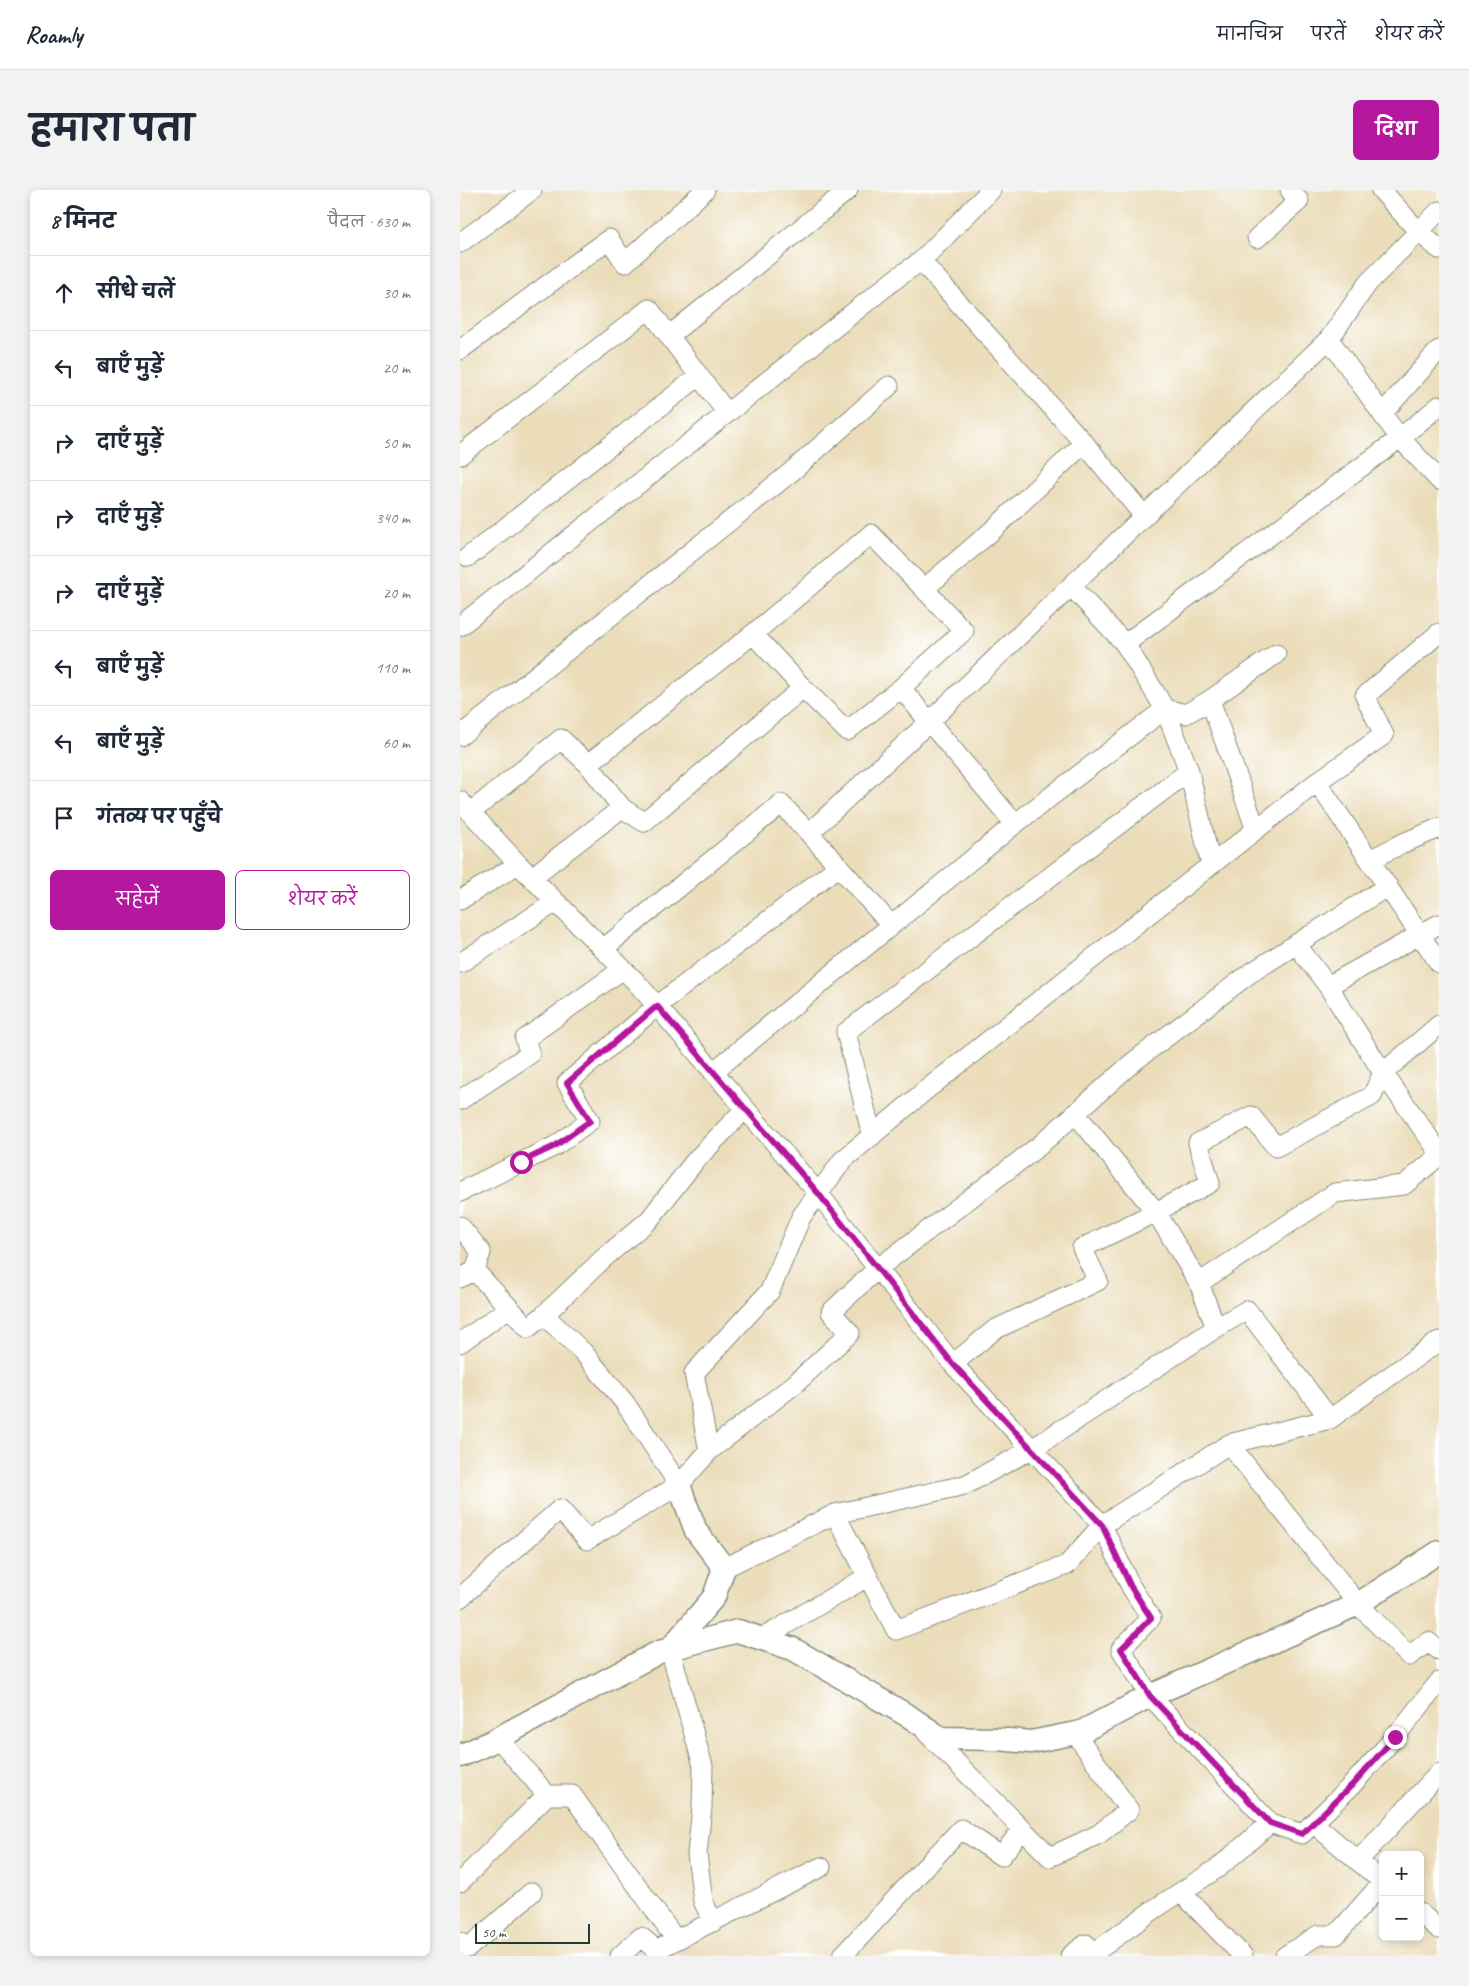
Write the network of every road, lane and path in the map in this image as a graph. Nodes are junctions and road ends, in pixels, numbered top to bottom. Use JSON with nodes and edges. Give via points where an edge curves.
{"nodes":[{"id":1,"x":532,"y":190,"type":"edge"},
{"id":2,"x":705,"y":190,"type":"edge"},
{"id":3,"x":848,"y":190,"type":"edge"},
{"id":4,"x":991,"y":190,"type":"edge"},
{"id":5,"x":1290,"y":190,"type":"edge"},
{"id":6,"x":1381,"y":190,"type":"edge"},
{"id":7,"x":1439,"y":212,"type":"edge"},
{"id":8,"x":1419,"y":232,"type":"junction"},
{"id":9,"x":1256,"y":238,"type":"dead end"},
{"id":10,"x":460,"y":244,"type":"edge"},
{"id":11,"x":1439,"y":249,"type":"edge"},
{"id":12,"x":920,"y":261,"type":"junction"},
{"id":13,"x":669,"y":336,"type":"junction"},
{"id":14,"x":1328,"y":339,"type":"junction"},
{"id":15,"x":460,"y":350,"type":"edge"},
{"id":16,"x":1439,"y":350,"type":"edge"},
{"id":17,"x":699,"y":376,"type":"junction"},
{"id":18,"x":889,"y":386,"type":"dead end"},
{"id":19,"x":1439,"y":406,"type":"edge"},
{"id":20,"x":727,"y":412,"type":"junction"},
{"id":21,"x":1382,"y":414,"type":"junction"},
{"id":22,"x":1400,"y":438,"type":"junction"},
{"id":23,"x":1084,"y":443,"type":"junction"},
{"id":24,"x":460,"y":455,"type":"edge"},
{"id":25,"x":1439,"y":480,"type":"edge"},
{"id":26,"x":1144,"y":516,"type":"junction"},
{"id":27,"x":463,"y":555,"type":"edge"},
{"id":28,"x":1071,"y":586,"type":"junction"},
{"id":29,"x":924,"y":589,"type":"junction"},
{"id":30,"x":460,"y":626,"type":"edge"},
{"id":31,"x":1439,"y":633,"type":"edge"},
{"id":32,"x":753,"y":634,"type":"junction"},
{"id":33,"x":1125,"y":644,"type":"junction"},
{"id":34,"x":1276,"y":654,"type":"dead end"},
{"id":35,"x":803,"y":688,"type":"junction"},
{"id":36,"x":901,"y":688,"type":"junction"},
{"id":37,"x":1210,"y":700,"type":"junction"},
{"id":38,"x":1165,"y":709,"type":"junction"},
{"id":39,"x":929,"y":722,"type":"junction"},
{"id":40,"x":460,"y":736,"type":"edge"},
{"id":41,"x":588,"y":764,"type":"junction"},
{"id":42,"x":1188,"y":771,"type":"junction"},
{"id":43,"x":1317,"y":782,"type":"junction"},
{"id":44,"x":466,"y":807,"type":"edge"},
{"id":45,"x":622,"y":808,"type":"junction"},
{"id":46,"x":1014,"y":824,"type":"junction"},
{"id":47,"x":1439,"y":828,"type":"edge"},
{"id":48,"x":1256,"y":830,"type":"junction"},
{"id":49,"x":809,"y":833,"type":"junction"},
{"id":50,"x":1370,"y":860,"type":"junction"},
{"id":51,"x":1211,"y":865,"type":"junction"},
{"id":52,"x":839,"y":866,"type":"junction"},
{"id":53,"x":525,"y":870,"type":"junction"},
{"id":54,"x":1388,"y":886,"type":"junction"},
{"id":55,"x":460,"y":900,"type":"edge"},
{"id":56,"x":556,"y":902,"type":"junction"},
{"id":57,"x":1439,"y":924,"type":"edge"},
{"id":58,"x":891,"y":925,"type":"junction"},
{"id":59,"x":1421,"y":935,"type":"junction"},
{"id":60,"x":1296,"y":944,"type":"junction"},
{"id":61,"x":603,"y":949,"type":"junction"},
{"id":62,"x":460,"y":963,"type":"edge"},
{"id":63,"x":1439,"y":963,"type":"edge"},
{"id":64,"x":623,"y":969,"type":"junction"},
{"id":65,"x":1328,"y":986,"type":"junction"},
{"id":66,"x":657,"y":1006,"type":"junction"},
{"id":67,"x":1439,"y":1025,"type":"edge"},
{"id":68,"x":713,"y":1072,"type":"junction"},
{"id":69,"x":1383,"y":1073,"type":"junction"},
{"id":70,"x":460,"y":1100,"type":"edge"},
{"id":71,"x":745,"y":1109,"type":"junction"},
{"id":72,"x":1075,"y":1114,"type":"junction"},
{"id":73,"x":872,"y":1136,"type":"junction"},
{"id":74,"x":1439,"y":1152,"type":"edge"},
{"id":75,"x":1439,"y":1156,"type":"edge"},
{"id":76,"x":460,"y":1192,"type":"edge"},
{"id":77,"x":818,"y":1193,"type":"junction"},
{"id":78,"x":1156,"y":1212,"type":"junction"},
{"id":79,"x":460,"y":1226,"type":"edge"},
{"id":80,"x":876,"y":1269,"type":"junction"},
{"id":81,"x":468,"y":1274,"type":"edge"},
{"id":82,"x":1199,"y":1283,"type":"junction"},
{"id":83,"x":510,"y":1308,"type":"junction"},
{"id":84,"x":544,"y":1316,"type":"junction"},
{"id":85,"x":1216,"y":1328,"type":"junction"},
{"id":86,"x":1439,"y":1341,"type":"edge"},
{"id":87,"x":460,"y":1343,"type":"edge"},
{"id":88,"x":953,"y":1364,"type":"junction"},
{"id":89,"x":1330,"y":1419,"type":"junction"},
{"id":90,"x":1229,"y":1444,"type":"junction"},
{"id":91,"x":1032,"y":1449,"type":"junction"},
{"id":92,"x":709,"y":1451,"type":"junction"},
{"id":93,"x":679,"y":1486,"type":"junction"},
{"id":94,"x":835,"y":1514,"type":"junction"},
{"id":95,"x":1102,"y":1525,"type":"junction"},
{"id":96,"x":1439,"y":1552,"type":"edge"},
{"id":97,"x":724,"y":1568,"type":"junction"},
{"id":98,"x":867,"y":1576,"type":"junction"},
{"id":99,"x":460,"y":1598,"type":"edge"},
{"id":100,"x":1358,"y":1604,"type":"junction"},
{"id":101,"x":761,"y":1639,"type":"junction"},
{"id":102,"x":670,"y":1649,"type":"junction"},
{"id":103,"x":1439,"y":1650,"type":"edge"},
{"id":104,"x":1439,"y":1682,"type":"edge"},
{"id":105,"x":1150,"y":1696,"type":"junction"},
{"id":106,"x":913,"y":1719,"type":"junction"},
{"id":107,"x":1075,"y":1733,"type":"junction"},
{"id":108,"x":498,"y":1738,"type":"junction"},
{"id":109,"x":460,"y":1756,"type":"edge"},
{"id":110,"x":1439,"y":1773,"type":"edge"},
{"id":111,"x":547,"y":1795,"type":"junction"},
{"id":112,"x":1270,"y":1823,"type":"junction"},
{"id":113,"x":1312,"y":1823,"type":"junction"},
{"id":114,"x":1023,"y":1829,"type":"junction"},
{"id":115,"x":1358,"y":1861,"type":"junction"},
{"id":116,"x":821,"y":1867,"type":"dead end"},
{"id":117,"x":460,"y":1882,"type":"edge"},
{"id":118,"x":532,"y":1892,"type":"dead end"},
{"id":119,"x":1181,"y":1892,"type":"junction"},
{"id":120,"x":713,"y":1922,"type":"junction"},
{"id":121,"x":676,"y":1940,"type":"junction"},
{"id":122,"x":463,"y":1949,"type":"edge"},
{"id":123,"x":658,"y":1953,"type":"edge"},
{"id":124,"x":620,"y":1956,"type":"edge"},
{"id":125,"x":842,"y":1956,"type":"edge"},
{"id":126,"x":1070,"y":1956,"type":"edge"},
{"id":127,"x":1243,"y":1956,"type":"edge"},
{"id":128,"x":1285,"y":1956,"type":"edge"}],
"edges":[{"from":1,"to":10,"type":"street"},
{"from":2,"to":15,"type":"street","via":[[625,263],[609,239]]},
{"from":3,"to":13,"type":"street"},
{"from":4,"to":12,"type":"street"},
{"from":5,"to":9,"type":"street","via":[[1299,201]]},
{"from":6,"to":8,"type":"street"},
{"from":7,"to":8,"type":"street"},
{"from":8,"to":11,"type":"street"},
{"from":8,"to":14,"type":"street","via":[[1368,283]]},
{"from":12,"to":20,"type":"street"},
{"from":12,"to":23,"type":"street"},
{"from":13,"to":17,"type":"street"},
{"from":13,"to":24,"type":"street","via":[[649,309]]},
{"from":14,"to":21,"type":"street"},
{"from":14,"to":26,"type":"street"},
{"from":16,"to":21,"type":"street"},
{"from":17,"to":20,"type":"street"},
{"from":17,"to":27,"type":"street"},
{"from":18,"to":40,"type":"street","via":[[782,479]]},
{"from":19,"to":22,"type":"street"},
{"from":20,"to":30,"type":"street"},
{"from":21,"to":22,"type":"street"},
{"from":22,"to":25,"type":"street"},
{"from":22,"to":33,"type":"street"},
{"from":23,"to":26,"type":"street"},
{"from":23,"to":29,"type":"street"},
{"from":26,"to":28,"type":"street"},
{"from":28,"to":33,"type":"street"},
{"from":28,"to":39,"type":"street"},
{"from":29,"to":32,"type":"street","via":[[871,534]]},
{"from":29,"to":36,"type":"street","via":[[964,631]]},
{"from":31,"to":43,"type":"street","via":[[1364,696],[1384,735]]},
{"from":32,"to":35,"type":"street"},
{"from":32,"to":41,"type":"street"},
{"from":33,"to":38,"type":"street"},
{"from":34,"to":37,"type":"street"},
{"from":35,"to":36,"type":"street","via":[[847,731]]},
{"from":35,"to":45,"type":"street","via":[[644,822]]},
{"from":36,"to":39,"type":"street"},
{"from":37,"to":38,"type":"street","via":[[1186,714]]},
{"from":37,"to":48,"type":"street"},
{"from":38,"to":42,"type":"street"},
{"from":38,"to":46,"type":"street"},
{"from":39,"to":46,"type":"street"},
{"from":39,"to":49,"type":"street"},
{"from":41,"to":44,"type":"street","via":[[561,739]]},
{"from":41,"to":45,"type":"street"},
{"from":42,"to":51,"type":"street"},
{"from":42,"to":73,"type":"street","via":[[846,1032]]},
{"from":43,"to":48,"type":"street"},
{"from":43,"to":50,"type":"street"},
{"from":44,"to":53,"type":"street"},
{"from":45,"to":53,"type":"street"},
{"from":46,"to":58,"type":"street"},
{"from":47,"to":50,"type":"street"},
{"from":48,"to":51,"type":"street"},
{"from":49,"to":52,"type":"street"},
{"from":49,"to":61,"type":"street","via":[[781,804]]},
{"from":50,"to":54,"type":"street"},
{"from":51,"to":73,"type":"street"},
{"from":52,"to":58,"type":"street"},
{"from":52,"to":66,"type":"street"},
{"from":53,"to":55,"type":"street"},
{"from":53,"to":56,"type":"street"},
{"from":54,"to":59,"type":"street"},
{"from":54,"to":60,"type":"street"},
{"from":56,"to":61,"type":"street"},
{"from":56,"to":62,"type":"street"},
{"from":57,"to":59,"type":"street"},
{"from":58,"to":68,"type":"street"},
{"from":59,"to":63,"type":"street"},
{"from":59,"to":65,"type":"street"},
{"from":60,"to":65,"type":"street"},
{"from":60,"to":72,"type":"street","via":[[1249,974],[1132,1063]]},
{"from":61,"to":64,"type":"street"},
{"from":64,"to":66,"type":"street"},
{"from":64,"to":70,"type":"street","via":[[525,1039],[530,1054]]},
{"from":65,"to":69,"type":"street"},
{"from":66,"to":68,"type":"street"},
{"from":66,"to":76,"type":"street","via":[[567,1083],[590,1121],[555,1146]]},
{"from":67,"to":69,"type":"street"},
{"from":68,"to":71,"type":"street"},
{"from":69,"to":74,"type":"street"},
{"from":69,"to":78,"type":"street","via":[[1372,1096],[1276,1147],[1252,1116],[1198,1143],[1210,1183]]},
{"from":71,"to":77,"type":"street"},
{"from":71,"to":84,"type":"street","via":[[695,1161],[649,1220]]},
{"from":72,"to":78,"type":"street"},
{"from":72,"to":80,"type":"street","via":[[1038,1146]]},
{"from":73,"to":77,"type":"street","via":[[843,1160]]},
{"from":75,"to":82,"type":"street","via":[[1404,1185],[1335,1194]]},
{"from":77,"to":80,"type":"street"},
{"from":77,"to":92,"type":"street","via":[[801,1217],[770,1291],[694,1373]]},
{"from":78,"to":82,"type":"street"},
{"from":78,"to":88,"type":"street","via":[[1082,1248],[1098,1281],[994,1330]]},
{"from":79,"to":81,"type":"street","via":[[481,1252]]},
{"from":80,"to":88,"type":"street"},
{"from":80,"to":92,"type":"street","via":[[831,1312],[850,1333],[796,1383]]},
{"from":81,"to":83,"type":"street"},
{"from":82,"to":85,"type":"street"},
{"from":83,"to":84,"type":"street","via":[[528,1328]]},
{"from":83,"to":87,"type":"street"},
{"from":84,"to":93,"type":"street","via":[[583,1352],[625,1403]]},
{"from":85,"to":89,"type":"street","via":[[1247,1310]]},
{"from":85,"to":91,"type":"street"},
{"from":86,"to":89,"type":"street"},
{"from":88,"to":91,"type":"street"},
{"from":89,"to":90,"type":"street"},
{"from":90,"to":95,"type":"street"},
{"from":90,"to":100,"type":"street"},
{"from":91,"to":94,"type":"street","via":[[965,1485]]},
{"from":91,"to":95,"type":"street"},
{"from":92,"to":93,"type":"street"},
{"from":93,"to":97,"type":"street","via":[[696,1531]]},
{"from":93,"to":99,"type":"street","via":[[587,1540],[560,1509]]},
{"from":94,"to":97,"type":"street"},
{"from":94,"to":98,"type":"street"},
{"from":95,"to":98,"type":"street","via":[[1067,1565],[896,1630]]},
{"from":95,"to":105,"type":"street","via":[[1131,1587],[1151,1618],[1121,1649]]},
{"from":96,"to":100,"type":"street"},
{"from":97,"to":102,"type":"street","via":[[714,1596]]},
{"from":98,"to":101,"type":"street"},
{"from":100,"to":103,"type":"street","via":[[1409,1656],[1428,1642]]},
{"from":100,"to":105,"type":"street"},
{"from":101,"to":102,"type":"street","via":[[738,1631]]},
{"from":101,"to":106,"type":"street","via":[[793,1649]]},
{"from":102,"to":108,"type":"street"},
{"from":102,"to":120,"type":"street","via":[[703,1766],[697,1854],[703,1901]]},
{"from":104,"to":113,"type":"street","via":[[1352,1785]]},
{"from":105,"to":107,"type":"street"},
{"from":105,"to":112,"type":"street"},
{"from":106,"to":107,"type":"street","via":[[941,1738],[1031,1742]]},
{"from":106,"to":114,"type":"street"},
{"from":107,"to":114,"type":"street","via":[[1129,1810],[1099,1834],[1050,1858]]},
{"from":108,"to":109,"type":"street"},
{"from":108,"to":111,"type":"street"},
{"from":110,"to":115,"type":"street"},
{"from":111,"to":117,"type":"street"},
{"from":111,"to":121,"type":"street","via":[[572,1795]]},
{"from":112,"to":113,"type":"street","via":[[1302,1834]]},
{"from":112,"to":119,"type":"street","via":[[1218,1868]]},
{"from":113,"to":115,"type":"street"},
{"from":114,"to":125,"type":"street","via":[[1002,1856],[961,1829]]},
{"from":115,"to":128,"type":"street","via":[[1383,1882],[1336,1934],[1318,1935]]},
{"from":116,"to":120,"type":"street"},
{"from":118,"to":122,"type":"street"},
{"from":119,"to":126,"type":"street","via":[[1094,1953],[1086,1944]]},
{"from":119,"to":127,"type":"street"},
{"from":120,"to":121,"type":"street"},
{"from":121,"to":123,"type":"street"},
{"from":123,"to":124,"type":"street","via":[[641,1937]]}]}
